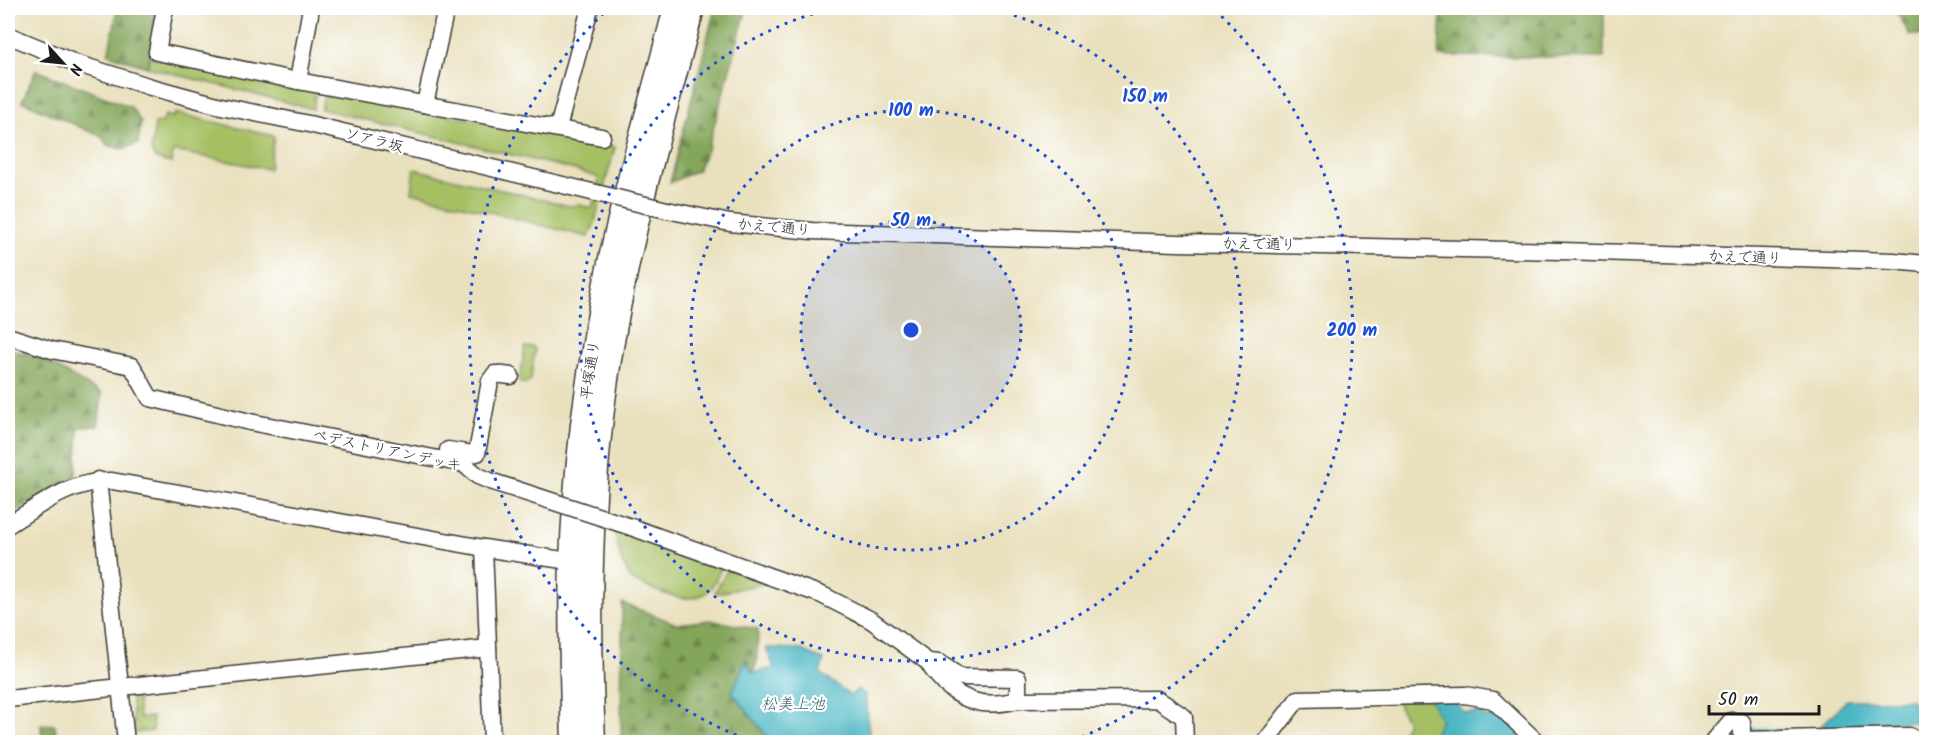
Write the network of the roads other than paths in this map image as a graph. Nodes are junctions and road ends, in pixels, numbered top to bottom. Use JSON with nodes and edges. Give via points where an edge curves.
{"nodes":[{"id":1,"x":165,"y":8,"type":"edge"},
{"id":2,"x":311,"y":8,"type":"edge"},
{"id":3,"x":446,"y":8,"type":"edge"},
{"id":4,"x":590,"y":8,"type":"edge"},
{"id":5,"x":675,"y":8,"type":"edge"},
{"id":6,"x":693,"y":8,"type":"edge"},
{"id":7,"x":8,"y":35,"type":"edge"},
{"id":8,"x":298,"y":81,"type":"junction"},
{"id":9,"x":425,"y":104,"type":"junction"},
{"id":10,"x":558,"y":128,"type":"junction"},
{"id":11,"x":602,"y":137,"type":"dead end"},
{"id":12,"x":596,"y":193,"type":"joint"},
{"id":13,"x":1926,"y":264,"type":"edge"},
{"id":14,"x":8,"y":336,"type":"edge"},
{"id":15,"x":511,"y":376,"type":"dead end"},
{"id":16,"x":432,"y":453,"type":"junction"},
{"id":17,"x":98,"y":480,"type":"junction"},
{"id":18,"x":8,"y":525,"type":"edge"},
{"id":19,"x":484,"y":548,"type":"junction"},
{"id":20,"x":581,"y":563,"type":"junction"},
{"id":21,"x":488,"y":648,"type":"junction"},
{"id":22,"x":928,"y":662,"type":"junction"},
{"id":23,"x":120,"y":687,"type":"junction"},
{"id":24,"x":8,"y":699,"type":"edge"},
{"id":25,"x":1018,"y":700,"type":"junction"},
{"id":26,"x":1741,"y":737,"type":"edge"},
{"id":27,"x":126,"y":742,"type":"edge"},
{"id":28,"x":492,"y":742,"type":"edge"},
{"id":29,"x":573,"y":742,"type":"edge"},
{"id":30,"x":594,"y":742,"type":"edge"},
{"id":31,"x":1185,"y":742,"type":"edge"},
{"id":32,"x":1265,"y":742,"type":"edge"},
{"id":33,"x":1537,"y":742,"type":"edge"},
{"id":34,"x":1713,"y":742,"type":"edge"},
{"id":35,"x":1921,"y":742,"type":"edge"}],
"edges":[{"from":1,"to":8,"type":"street","via":[[157,52]]},
{"from":2,"to":8,"type":"street"},
{"from":3,"to":9,"type":"street"},
{"from":4,"to":10,"type":"street"},
{"from":5,"to":20,"type":"main road","name":"平塚通り","via":[[630,175],[597,325],[585,400]]},
{"from":6,"to":20,"type":"main road","name":"平塚通り","via":[[614,332]]},
{"from":7,"to":12,"type":"street","name":"ソアラ坂","via":[[75,63],[221,106]]},
{"from":8,"to":9,"type":"street"},
{"from":9,"to":10,"type":"street"},
{"from":10,"to":11,"type":"street"},
{"from":12,"to":13,"type":"street","name":"かえで通り","bridge":true,"via":[[730,224],[812,231]]},
{"from":14,"to":16,"type":"street","name":"ペデストリアンデッキ","via":[[52,350],[132,366],[150,398],[326,437]]},
{"from":15,"to":16,"type":"street","via":[[495,374],[490,381],[477,453]]},
{"from":16,"to":22,"type":"street","name":"ペデストリアンデッキ","bridge":true,"via":[[464,464],[490,481],[822,595],[871,620]]},
{"from":17,"to":18,"type":"street","via":[[77,485]]},
{"from":17,"to":19,"type":"street"},
{"from":17,"to":23,"type":"street"},
{"from":19,"to":20,"type":"street"},
{"from":19,"to":21,"type":"street"},
{"from":20,"to":29,"type":"main road","name":"平塚通り","via":[[571,665]]},
{"from":20,"to":30,"type":"main road","name":"平塚通り"},
{"from":21,"to":23,"type":"street"},
{"from":21,"to":28,"type":"street"},
{"from":22,"to":25,"type":"street","name":"ペデストリアンデッキ","via":[[933,672],[959,696],[978,703],[1005,704]]},
{"from":22,"to":25,"type":"street","name":"ペデストリアンデッキ","via":[[939,663],[960,677],[1018,678]]},
{"from":23,"to":24,"type":"street"},
{"from":23,"to":27,"type":"street"},
{"from":25,"to":31,"type":"street","name":"ペデストリアンデッキ","via":[[1157,699],[1184,717]]},
{"from":26,"to":34,"type":"street","via":[[1742,722],[1731,721]]},
{"from":26,"to":35,"type":"street","via":[[1909,736]]},
{"from":32,"to":33,"type":"street","via":[[1299,699],[1465,695],[1493,700]]}]}
